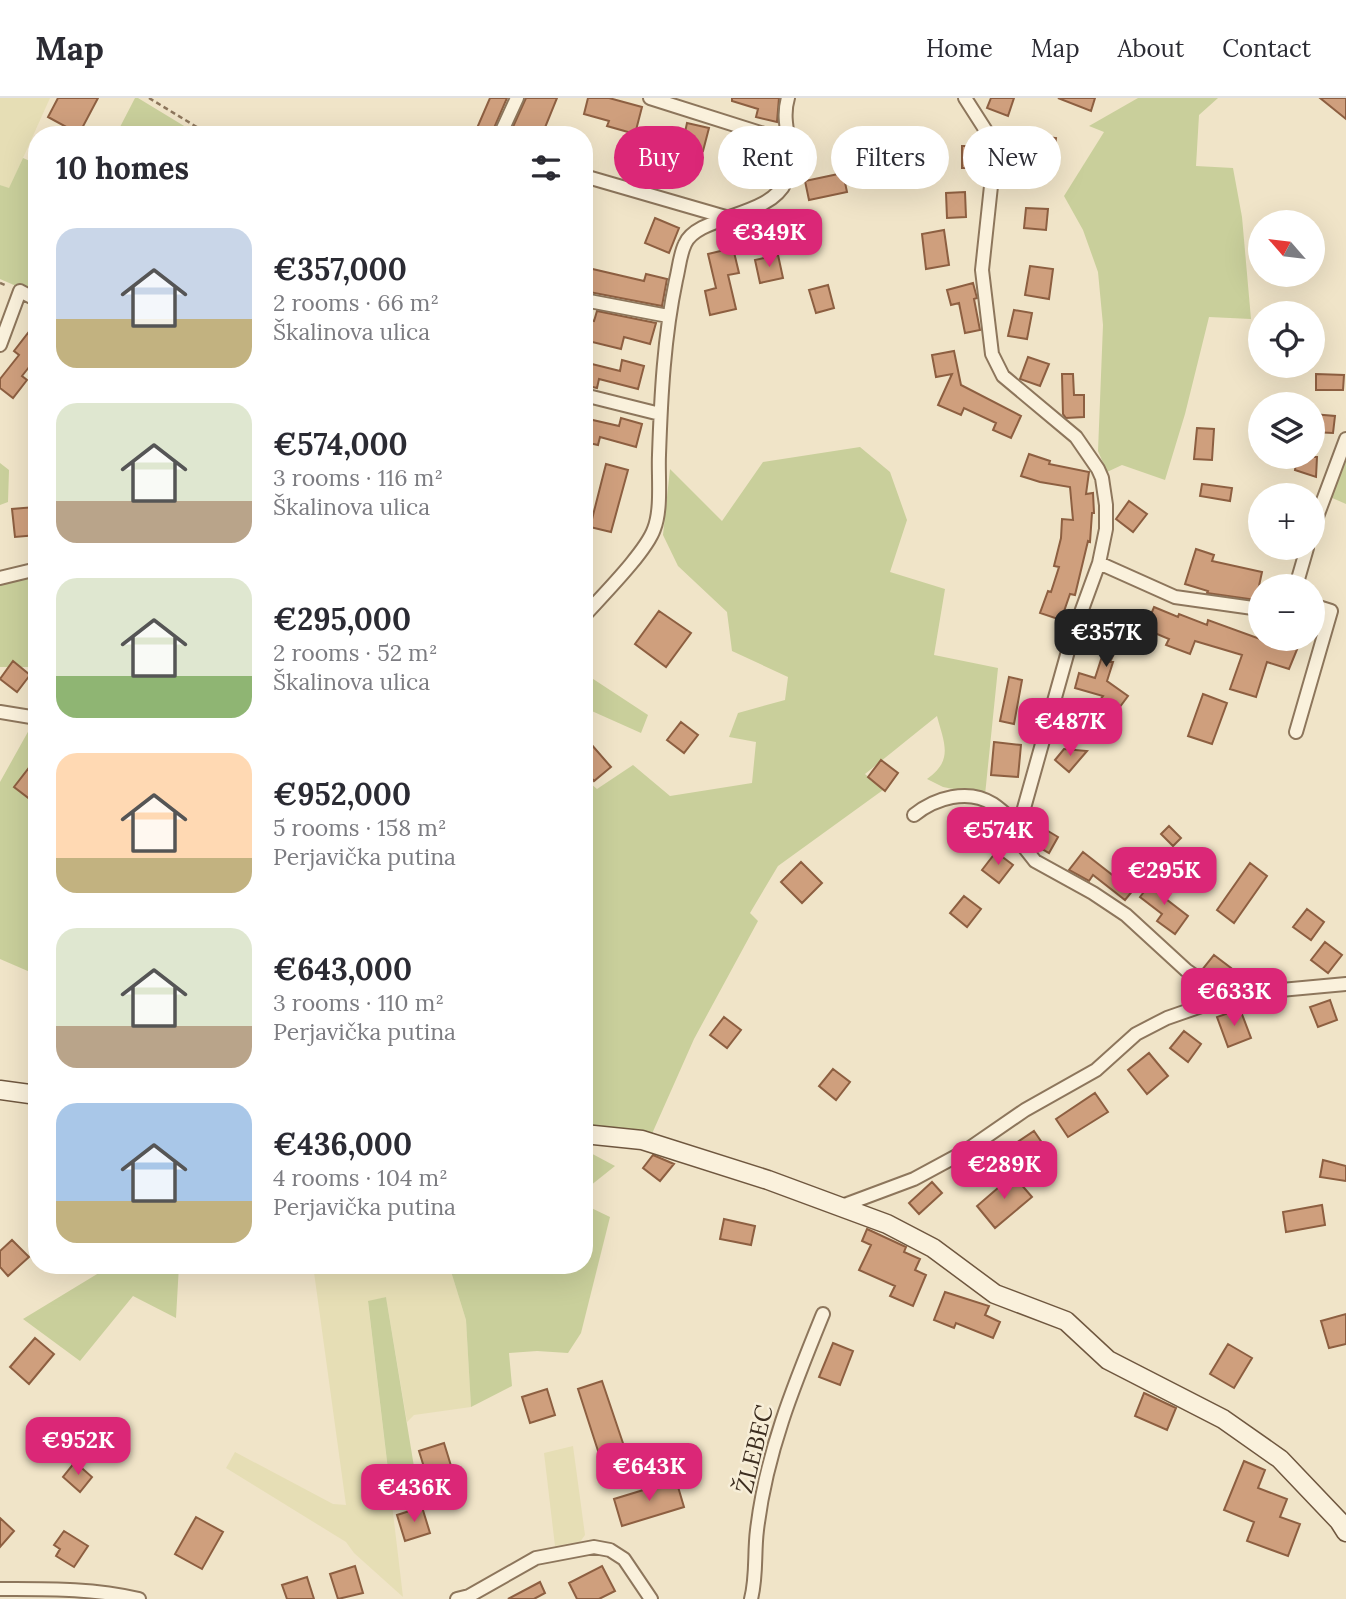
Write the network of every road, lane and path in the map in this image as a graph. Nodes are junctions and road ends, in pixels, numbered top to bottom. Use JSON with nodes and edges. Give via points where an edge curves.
{"nodes":[{"id":1,"x":149,"y":98,"type":"edge"},
{"id":2,"x":517,"y":98,"type":"edge"},
{"id":3,"x":650,"y":98,"type":"edge"},
{"id":4,"x":788,"y":98,"type":"edge"},
{"id":5,"x":965,"y":98,"type":"edge"},
{"id":6,"x":196,"y":126,"type":"edge"},
{"id":7,"x":504,"y":126,"type":"edge"},
{"id":8,"x":738,"y":126,"type":"edge"},
{"id":9,"x":786,"y":126,"type":"edge"},
{"id":10,"x":593,"y":179,"type":"edge"},
{"id":11,"x":781,"y":189,"type":"edge"},
{"id":12,"x":729,"y":218,"type":"junction"},
{"id":13,"x":28,"y":295,"type":"edge"},
{"id":14,"x":593,"y":302,"type":"edge"},
{"id":15,"x":668,"y":316,"type":"junction"},
{"id":16,"x":0,"y":345,"type":"edge"},
{"id":17,"x":593,"y":397,"type":"edge"},
{"id":18,"x":660,"y":414,"type":"junction"},
{"id":19,"x":1346,"y":439,"type":"edge"},
{"id":20,"x":1325,"y":495,"type":"edge"},
{"id":21,"x":1100,"y":563,"type":"junction"},
{"id":22,"x":28,"y":571,"type":"edge"},
{"id":23,"x":0,"y":578,"type":"edge"},
{"id":24,"x":593,"y":606,"type":"edge"},
{"id":25,"x":1248,"y":607,"type":"edge"},
{"id":26,"x":1325,"y":609,"type":"edge"},
{"id":27,"x":1325,"y":632,"type":"edge"},
{"id":28,"x":1319,"y":651,"type":"edge"},
{"id":29,"x":0,"y":712,"type":"edge"},
{"id":30,"x":28,"y":717,"type":"edge"},
{"id":31,"x":1296,"y":732,"type":"dead end"},
{"id":32,"x":914,"y":815,"type":"dead end"},
{"id":33,"x":1019,"y":826,"type":"junction"},
{"id":34,"x":1346,"y":984,"type":"edge"},
{"id":35,"x":1236,"y":995,"type":"junction"},
{"id":36,"x":0,"y":1090,"type":"edge"},
{"id":37,"x":28,"y":1094,"type":"edge"},
{"id":38,"x":593,"y":1134,"type":"edge"},
{"id":39,"x":839,"y":1207,"type":"junction"},
{"id":40,"x":823,"y":1314,"type":"dead end"},
{"id":41,"x":1346,"y":1532,"type":"edge"},
{"id":42,"x":0,"y":1590,"type":"edge"},
{"id":43,"x":139,"y":1599,"type":"edge"},
{"id":44,"x":457,"y":1599,"type":"edge"},
{"id":45,"x":651,"y":1599,"type":"edge"},
{"id":46,"x":751,"y":1599,"type":"edge"}],
"edges":[{"from":1,"to":6,"type":"path"},
{"from":2,"to":7,"type":"street"},
{"from":3,"to":8,"type":"street"},
{"from":4,"to":9,"type":"street"},
{"from":5,"to":21,"type":"street","via":[[990,137],[994,158],[982,270],[992,354],[1003,376],[1076,437],[1098,469],[1106,505]]},
{"from":10,"to":12,"type":"street"},
{"from":11,"to":12,"type":"street","via":[[767,202]]},
{"from":12,"to":15,"type":"street","via":[[687,240]]},
{"from":13,"to":16,"type":"street","via":[[20,291]]},
{"from":14,"to":15,"type":"street"},
{"from":15,"to":18,"type":"street"},
{"from":17,"to":18,"type":"street"},
{"from":18,"to":24,"type":"street","via":[[653,532]]},
{"from":19,"to":20,"type":"street"},
{"from":21,"to":25,"type":"street","via":[[1175,597]]},
{"from":21,"to":33,"type":"street","via":[[1072,637]]},
{"from":22,"to":23,"type":"street"},
{"from":26,"to":27,"type":"street","via":[[1331,611]]},
{"from":28,"to":31,"type":"street"},
{"from":29,"to":30,"type":"street"},
{"from":32,"to":33,"type":"street","via":[[934,802],[974,797],[993,804]]},
{"from":33,"to":35,"type":"street","via":[[1024,847],[1035,861],[1126,915],[1206,984]]},
{"from":34,"to":35,"type":"street"},
{"from":35,"to":39,"type":"street","via":[[1167,1018],[1136,1034],[1096,1070],[964,1152],[914,1179]]},
{"from":36,"to":37,"type":"street"},
{"from":38,"to":39,"type":"street","via":[[642,1140]]},
{"from":39,"to":41,"type":"street","via":[[887,1224],[933,1248],[995,1294],[1066,1321],[1108,1360],[1223,1419],[1280,1459]]},
{"from":40,"to":46,"type":"street","name":"ŽLEBEC","via":[[774,1443],[757,1530]]},
{"from":42,"to":43,"type":"street","via":[[72,1589]]},
{"from":44,"to":45,"type":"street","via":[[536,1558],[594,1547],[624,1559]]}]}
